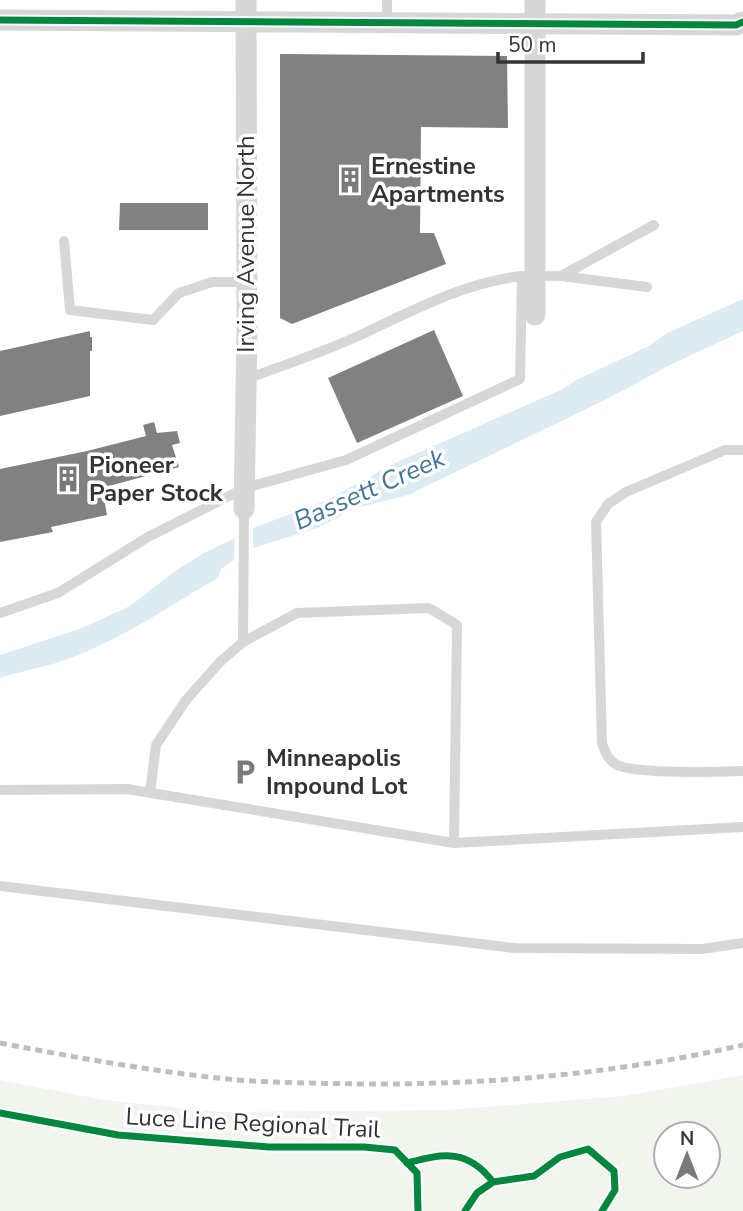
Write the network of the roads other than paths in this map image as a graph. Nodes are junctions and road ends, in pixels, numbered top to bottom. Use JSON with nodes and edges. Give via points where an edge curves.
{"nodes":[{"id":1,"x":387,"y":0,"type":"edge"},
{"id":2,"x":535,"y":0,"type":"edge"},
{"id":3,"x":246,"y":11,"type":"edge"},
{"id":4,"x":0,"y":20,"type":"edge"},
{"id":5,"x":743,"y":22,"type":"edge"},
{"id":6,"x":387,"y":23,"type":"junction"},
{"id":7,"x":535,"y":25,"type":"junction"},
{"id":8,"x":654,"y":225,"type":"dead end"},
{"id":9,"x":64,"y":241,"type":"dead end"},
{"id":10,"x":529,"y":276,"type":"junction"},
{"id":11,"x":561,"y":276,"type":"junction"},
{"id":12,"x":247,"y":282,"type":"junction"},
{"id":13,"x":647,"y":287,"type":"dead end"},
{"id":14,"x":535,"y":315,"type":"dead end"},
{"id":15,"x":246,"y":379,"type":"junction"},
{"id":16,"x":743,"y":450,"type":"edge"},
{"id":17,"x":244,"y":505,"type":"junction"},
{"id":18,"x":0,"y":613,"type":"edge"},
{"id":19,"x":243,"y":642,"type":"junction"},
{"id":20,"x":743,"y":771,"type":"edge"},
{"id":21,"x":0,"y":790,"type":"edge"},
{"id":22,"x":150,"y":793,"type":"junction"},
{"id":23,"x":743,"y":827,"type":"edge"},
{"id":24,"x":454,"y":843,"type":"junction"},
{"id":25,"x":0,"y":886,"type":"edge"},
{"id":26,"x":743,"y":943,"type":"edge"}],
"edges":[{"from":1,"to":6,"type":"lane"},
{"from":2,"to":7,"type":"street"},
{"from":3,"to":4,"type":"street"},
{"from":3,"to":6,"type":"street"},
{"from":3,"to":12,"type":"street","name":"Irving Avenue North"},
{"from":5,"to":7,"type":"street"},
{"from":6,"to":7,"type":"street"},
{"from":7,"to":10,"type":"street"},
{"from":8,"to":11,"type":"lane"},
{"from":9,"to":12,"type":"lane","via":[[71,310],[153,320],[179,293],[212,282]]},
{"from":10,"to":11,"type":"lane"},
{"from":10,"to":14,"type":"street"},
{"from":10,"to":15,"type":"lane","via":[[454,292],[343,343]]},
{"from":10,"to":17,"type":"lane","via":[[520,379]]},
{"from":11,"to":13,"type":"lane"},
{"from":12,"to":15,"type":"street","name":"Irving Avenue North"},
{"from":15,"to":17,"type":"street","name":"Irving Avenue North"},
{"from":16,"to":20,"type":"lane","via":[[725,450],[626,492],[608,504],[596,522],[602,743],[607,756],[616,765],[631,769]]},
{"from":17,"to":18,"type":"lane","via":[[148,537],[58,593]]},
{"from":17,"to":19,"type":"lane","name":"Irving Avenue North"},
{"from":19,"to":22,"type":"lane","via":[[186,700],[156,745]]},
{"from":19,"to":24,"type":"lane","via":[[297,613],[429,608],[457,625]]},
{"from":21,"to":22,"type":"lane","via":[[127,789]]},
{"from":22,"to":24,"type":"lane"},
{"from":23,"to":24,"type":"lane"},
{"from":25,"to":26,"type":"lane","via":[[514,948],[702,948]]}]}
